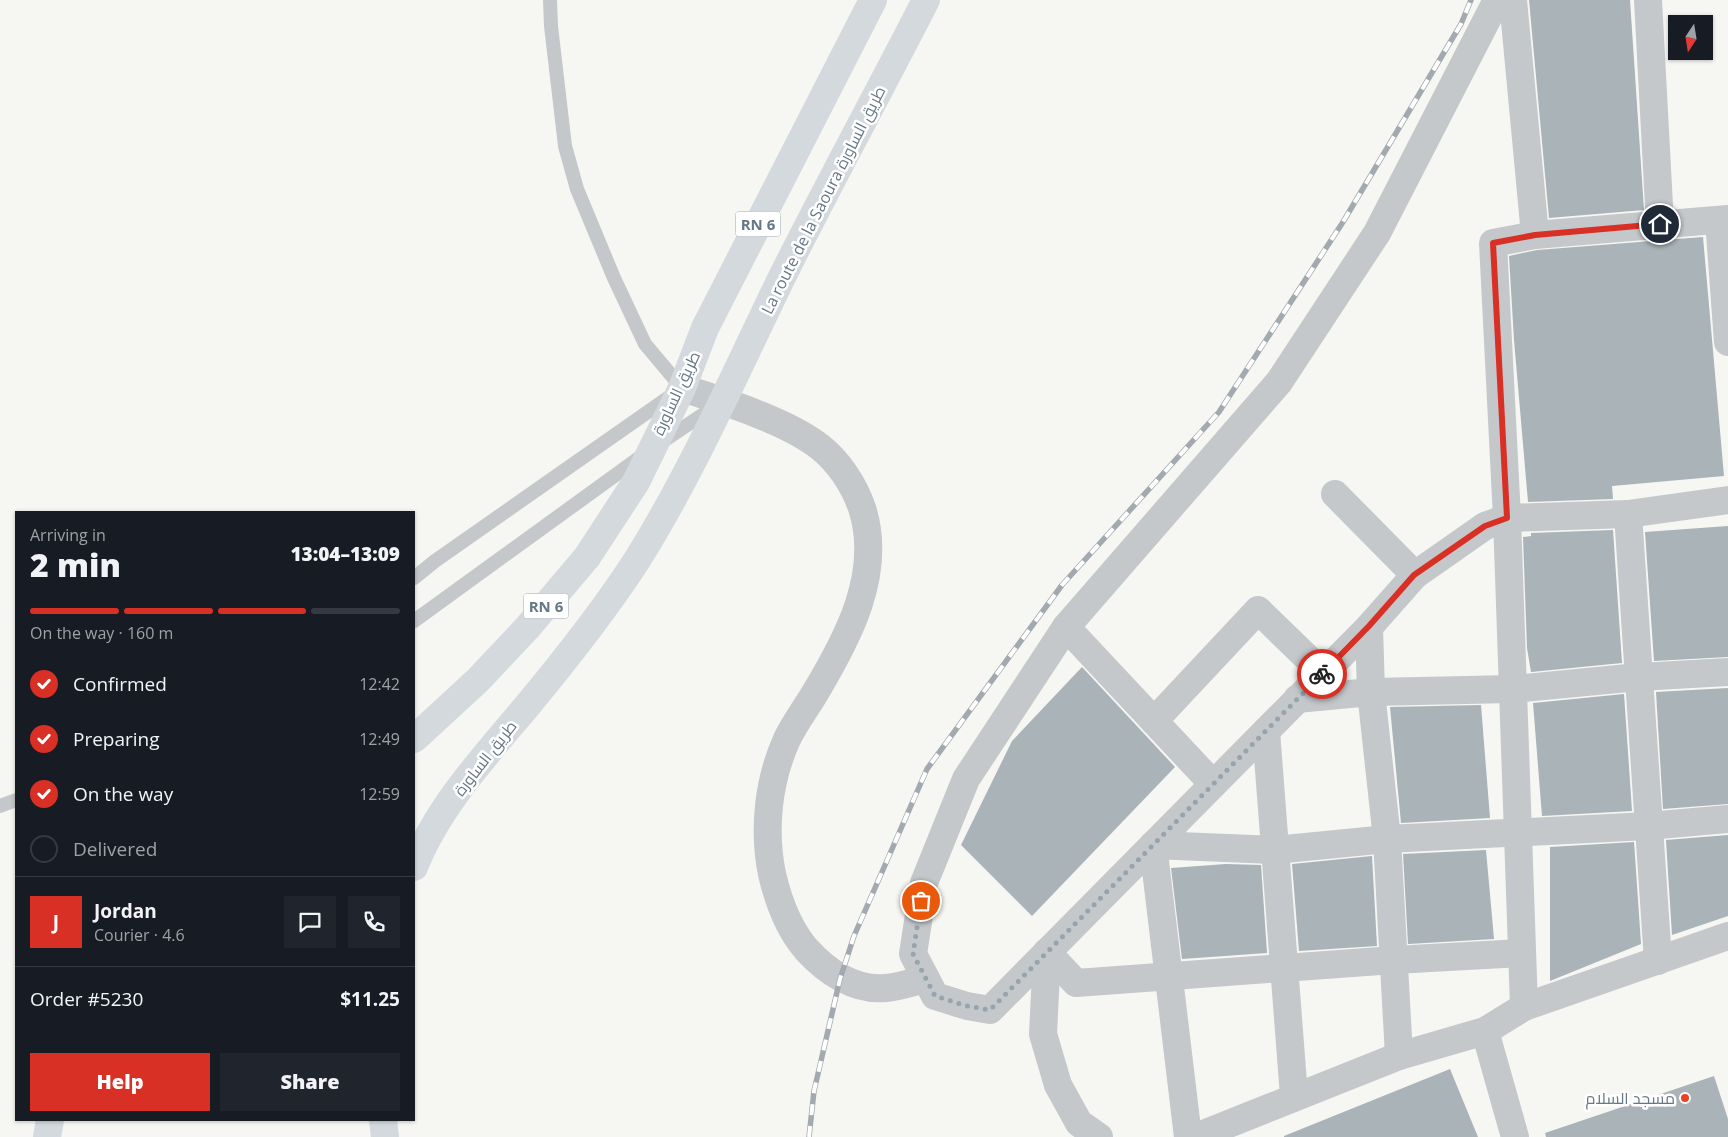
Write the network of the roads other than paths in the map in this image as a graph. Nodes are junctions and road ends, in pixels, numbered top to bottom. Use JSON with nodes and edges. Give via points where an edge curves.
{"nodes":[{"id":1,"x":550,"y":0,"type":"edge"},
{"id":2,"x":872,"y":0,"type":"edge"},
{"id":3,"x":926,"y":0,"type":"edge"},
{"id":4,"x":1496,"y":0,"type":"edge"},
{"id":5,"x":1513,"y":0,"type":"edge"},
{"id":6,"x":1648,"y":0,"type":"edge"},
{"id":7,"x":1723,"y":220,"type":"edge"},
{"id":8,"x":1660,"y":224,"type":"junction"},
{"id":9,"x":1535,"y":235,"type":"junction"},
{"id":10,"x":1728,"y":342,"type":"edge"},
{"id":11,"x":682,"y":388,"type":"junction"},
{"id":12,"x":723,"y":401,"type":"junction"},
{"id":13,"x":650,"y":450,"type":"junction"},
{"id":14,"x":1335,"y":494,"type":"dead end"},
{"id":15,"x":1728,"y":500,"type":"edge"},
{"id":16,"x":1628,"y":514,"type":"junction"},
{"id":17,"x":1507,"y":518,"type":"junction"},
{"id":18,"x":1414,"y":575,"type":"junction"},
{"id":19,"x":415,"y":577,"type":"edge"},
{"id":20,"x":415,"y":620,"type":"edge"},
{"id":21,"x":1369,"y":626,"type":"junction"},
{"id":22,"x":1066,"y":627,"type":"junction"},
{"id":23,"x":1728,"y":672,"type":"edge"},
{"id":24,"x":1323,"y":673,"type":"junction"},
{"id":25,"x":1639,"y":677,"type":"junction"},
{"id":26,"x":1513,"y":689,"type":"junction"},
{"id":27,"x":1371,"y":692,"type":"junction"},
{"id":28,"x":1297,"y":699,"type":"junction"},
{"id":29,"x":1154,"y":721,"type":"junction"},
{"id":30,"x":1266,"y":731,"type":"junction"},
{"id":31,"x":415,"y":738,"type":"edge"},
{"id":32,"x":1213,"y":784,"type":"junction"},
{"id":33,"x":15,"y":800,"type":"edge"},
{"id":34,"x":0,"y":806,"type":"edge"},
{"id":35,"x":1728,"y":819,"type":"edge"},
{"id":36,"x":1648,"y":826,"type":"junction"},
{"id":37,"x":1518,"y":831,"type":"junction"},
{"id":38,"x":1387,"y":839,"type":"junction"},
{"id":39,"x":1153,"y":845,"type":"junction"},
{"id":40,"x":1275,"y":850,"type":"junction"},
{"id":41,"x":415,"y":864,"type":"edge"},
{"id":42,"x":1728,"y":936,"type":"edge"},
{"id":43,"x":1047,"y":952,"type":"junction"},
{"id":44,"x":1522,"y":953,"type":"junction"},
{"id":45,"x":1394,"y":960,"type":"junction"},
{"id":46,"x":1658,"y":961,"type":"junction"},
{"id":47,"x":1284,"y":969,"type":"junction"},
{"id":48,"x":1170,"y":978,"type":"junction"},
{"id":49,"x":926,"y":979,"type":"junction"},
{"id":50,"x":1524,"y":1007,"type":"junction"},
{"id":51,"x":1485,"y":1031,"type":"junction"},
{"id":52,"x":1399,"y":1056,"type":"junction"},
{"id":53,"x":1294,"y":1096,"type":"junction"},
{"id":54,"x":50,"y":1121,"type":"edge"},
{"id":55,"x":383,"y":1121,"type":"edge"},
{"id":56,"x":47,"y":1137,"type":"edge"},
{"id":57,"x":385,"y":1137,"type":"edge"},
{"id":58,"x":1099,"y":1137,"type":"edge"},
{"id":59,"x":1188,"y":1137,"type":"edge"},
{"id":60,"x":1196,"y":1137,"type":"edge"},
{"id":61,"x":1515,"y":1137,"type":"edge"}],
"edges":[{"from":1,"to":11,"type":"lane","via":[[566,146],[577,189],[645,344]]},
{"from":2,"to":11,"type":"highway","name":"طريق الساورة","number":"RN 6","via":[[705,328]]},
{"from":3,"to":12,"type":"highway","name":"La route de la Saoura طريق الساورة","number":"RN 6","via":[[783,275]]},
{"from":4,"to":22,"type":"street","via":[[1377,233],[1279,382]]},
{"from":5,"to":9,"type":"street"},
{"from":6,"to":8,"type":"street"},
{"from":7,"to":8,"type":"street"},
{"from":7,"to":10,"type":"street"},
{"from":8,"to":9,"type":"street"},
{"from":9,"to":17,"type":"street","via":[[1493,243]]},
{"from":11,"to":12,"type":"street"},
{"from":11,"to":13,"type":"highway","name":"طريق الساورة","number":"RN 6"},
{"from":11,"to":19,"type":"lane"},
{"from":12,"to":13,"type":"lane"},
{"from":12,"to":41,"type":"highway","name":"طريق الساورة","number":"RN 6","via":[[675,496],[636,561],[556,672],[448,805]]},
{"from":12,"to":49,"type":"street","via":[[793,430],[820,446],[838,464],[862,509],[869,548],[858,611],[832,666],[787,739],[776,774],[768,808],[768,852],[778,901],[801,943],[821,965],[840,979],[884,989]]},
{"from":13,"to":20,"type":"lane"},
{"from":13,"to":31,"type":"highway","name":"طريق الساورة","number":"RN 6","via":[[636,482],[587,557],[528,628]]},
{"from":14,"to":18,"type":"street"},
{"from":15,"to":16,"type":"street"},
{"from":16,"to":17,"type":"street"},
{"from":16,"to":25,"type":"street"},
{"from":17,"to":18,"type":"street","via":[[1485,526]]},
{"from":17,"to":26,"type":"street"},
{"from":18,"to":21,"type":"street"},
{"from":21,"to":24,"type":"street"},
{"from":21,"to":27,"type":"street"},
{"from":22,"to":29,"type":"street"},
{"from":22,"to":49,"type":"street","via":[[966,779],[924,883],[913,954]]},
{"from":23,"to":25,"type":"street"},
{"from":24,"to":28,"type":"street"},
{"from":24,"to":29,"type":"street","via":[[1258,610]]},
{"from":25,"to":26,"type":"street"},
{"from":25,"to":36,"type":"street"},
{"from":26,"to":27,"type":"street"},
{"from":26,"to":37,"type":"street"},
{"from":27,"to":28,"type":"street"},
{"from":27,"to":38,"type":"street"},
{"from":28,"to":30,"type":"street"},
{"from":29,"to":32,"type":"street"},
{"from":30,"to":32,"type":"street"},
{"from":30,"to":40,"type":"street"},
{"from":32,"to":39,"type":"street"},
{"from":33,"to":34,"type":"lane"},
{"from":35,"to":36,"type":"street"},
{"from":36,"to":37,"type":"street"},
{"from":36,"to":46,"type":"street"},
{"from":37,"to":38,"type":"street"},
{"from":37,"to":44,"type":"street"},
{"from":38,"to":40,"type":"street"},
{"from":38,"to":45,"type":"street"},
{"from":39,"to":40,"type":"street"},
{"from":39,"to":43,"type":"street"},
{"from":39,"to":48,"type":"street"},
{"from":40,"to":47,"type":"street"},
{"from":42,"to":46,"type":"street"},
{"from":43,"to":48,"type":"street","via":[[1076,983]]},
{"from":43,"to":49,"type":"street","via":[[990,1010],[935,996]]},
{"from":43,"to":58,"type":"street","via":[[1043,1034],[1058,1085],[1079,1123]]},
{"from":44,"to":45,"type":"street"},
{"from":44,"to":50,"type":"street"},
{"from":45,"to":47,"type":"street"},
{"from":45,"to":52,"type":"street"},
{"from":46,"to":50,"type":"street"},
{"from":47,"to":48,"type":"street"},
{"from":47,"to":53,"type":"street"},
{"from":48,"to":59,"type":"street"},
{"from":50,"to":51,"type":"street"},
{"from":51,"to":52,"type":"street"},
{"from":51,"to":61,"type":"street"},
{"from":52,"to":53,"type":"street"},
{"from":53,"to":60,"type":"street"},
{"from":54,"to":56,"type":"highway"},
{"from":55,"to":57,"type":"highway"}]}
